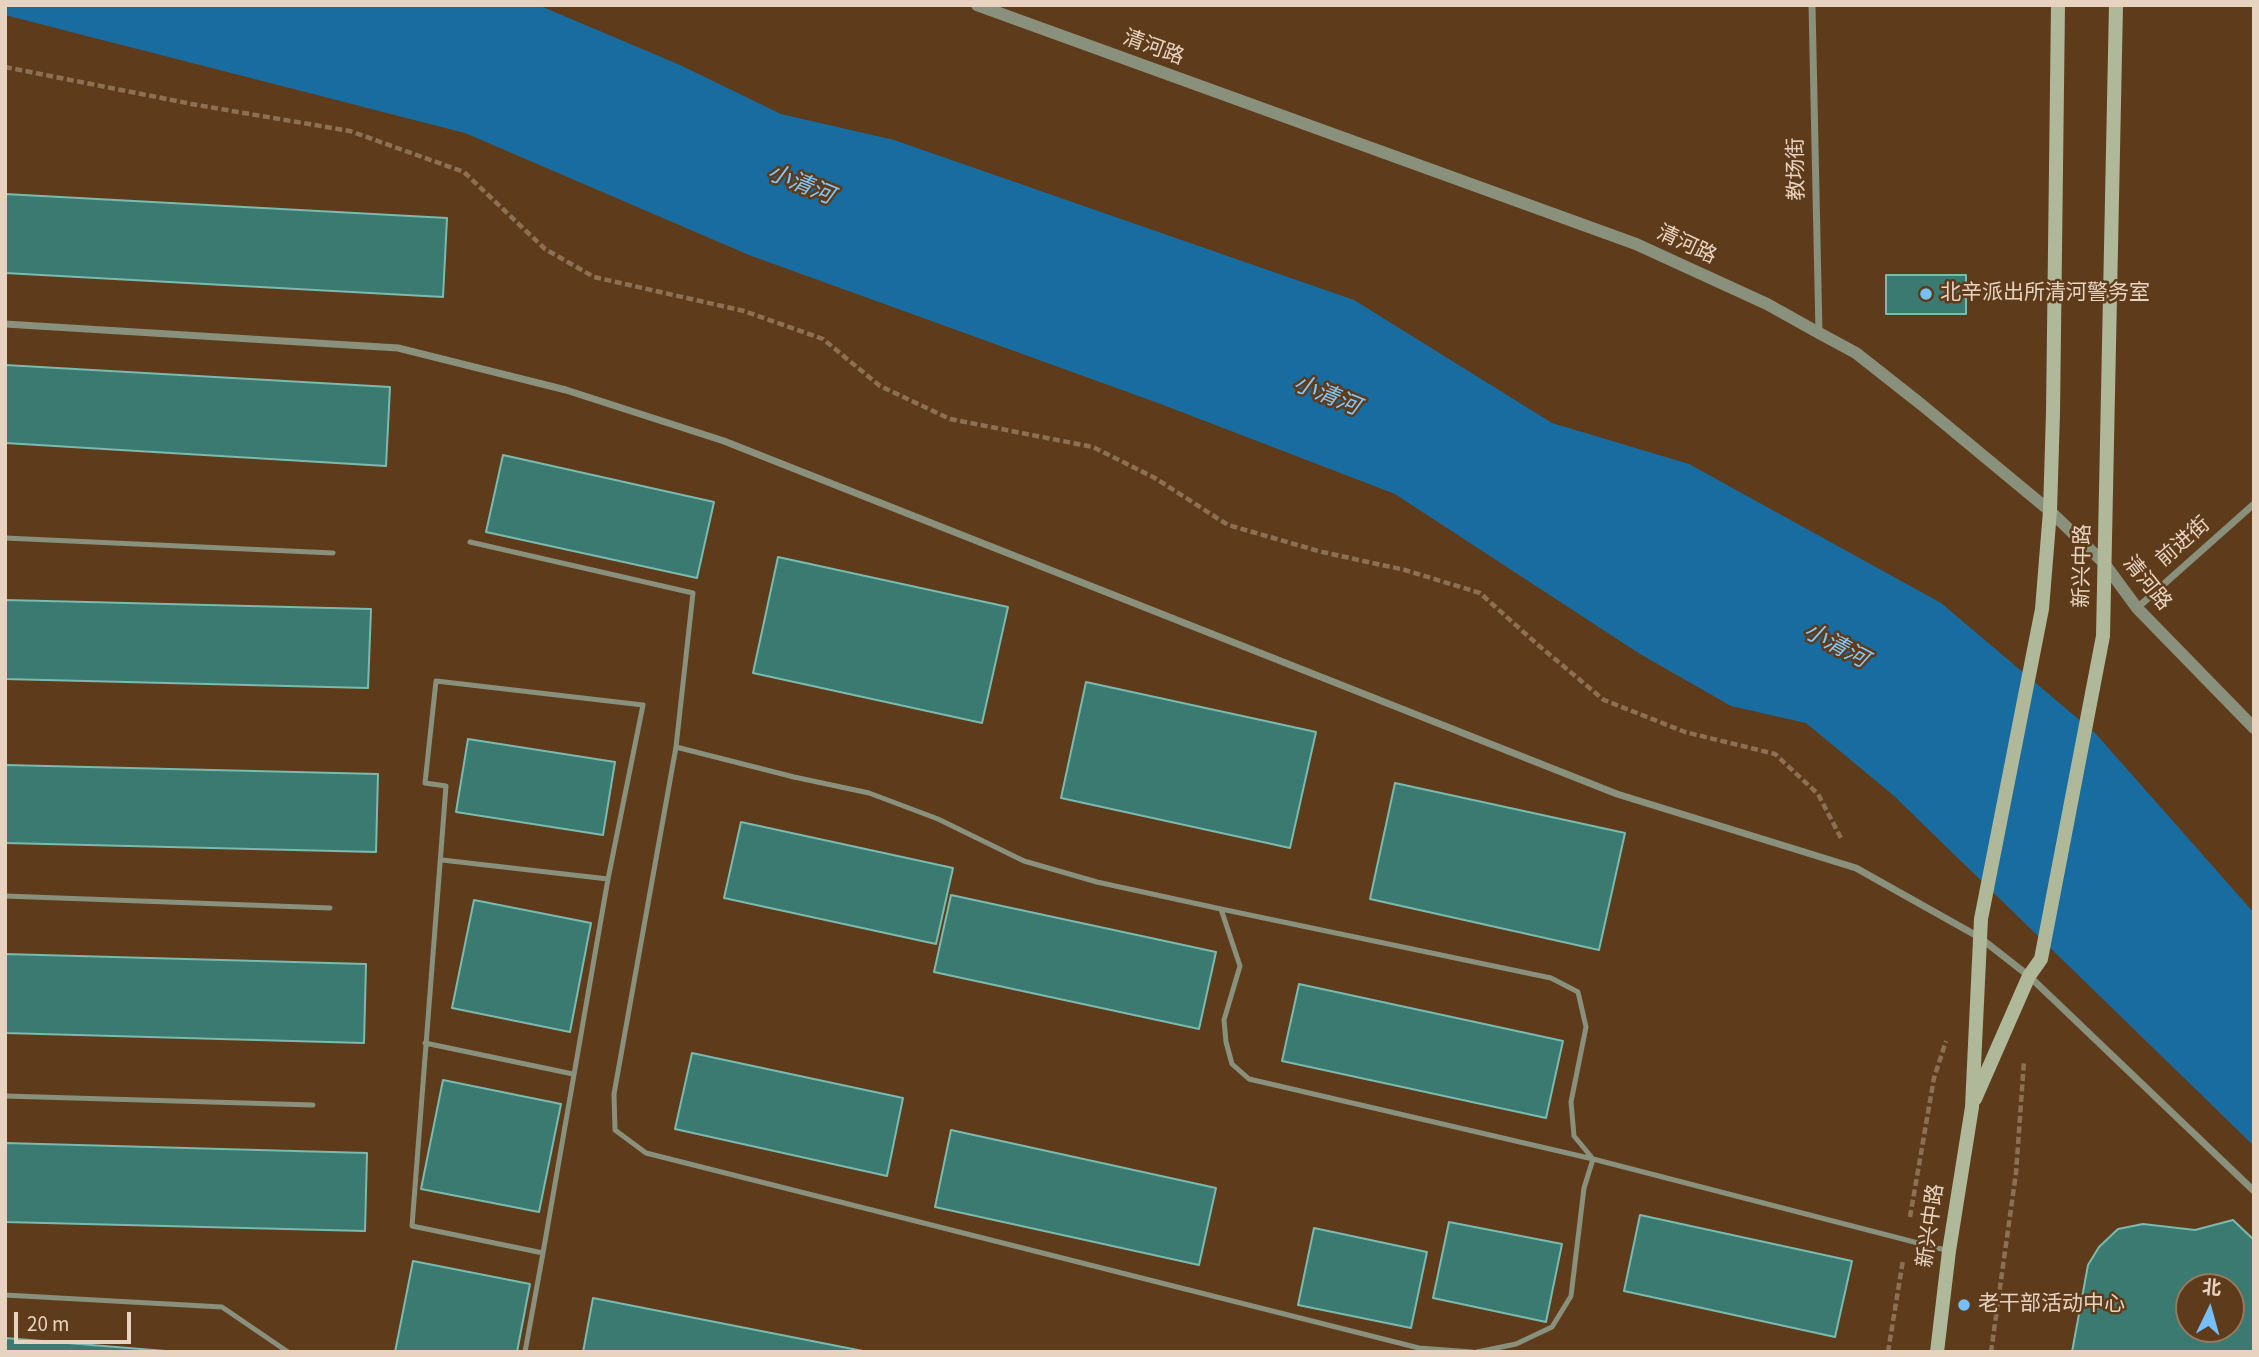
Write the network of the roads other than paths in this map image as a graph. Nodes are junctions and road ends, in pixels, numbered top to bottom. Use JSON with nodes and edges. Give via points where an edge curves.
{"nodes":[{"id":1,"x":977,"y":5,"type":"edge"},
{"id":2,"x":1812,"y":5,"type":"edge"},
{"id":3,"x":2059,"y":5,"type":"edge"},
{"id":4,"x":2116,"y":5,"type":"edge"},
{"id":5,"x":5,"y":324,"type":"edge"},
{"id":6,"x":1819,"y":332,"type":"junction"},
{"id":7,"x":2254,"y":504,"type":"edge"},
{"id":8,"x":2050,"y":511,"type":"junction"},
{"id":9,"x":5,"y":538,"type":"edge"},
{"id":10,"x":470,"y":542,"type":"dead end"},
{"id":11,"x":333,"y":553,"type":"dead end"},
{"id":12,"x":2104,"y":564,"type":"junction"},
{"id":13,"x":2137,"y":608,"type":"junction"},
{"id":14,"x":2254,"y":728,"type":"edge"},
{"id":15,"x":676,"y":747,"type":"junction"},
{"id":16,"x":442,"y":860,"type":"junction"},
{"id":17,"x":608,"y":879,"type":"junction"},
{"id":18,"x":5,"y":896,"type":"edge"},
{"id":19,"x":330,"y":908,"type":"dead end"},
{"id":20,"x":1221,"y":909,"type":"junction"},
{"id":21,"x":1979,"y":937,"type":"junction"},
{"id":22,"x":2029,"y":976,"type":"junction"},
{"id":23,"x":425,"y":1043,"type":"junction"},
{"id":24,"x":573,"y":1073,"type":"junction"},
{"id":25,"x":5,"y":1096,"type":"edge"},
{"id":26,"x":313,"y":1105,"type":"dead end"},
{"id":27,"x":1972,"y":1107,"type":"junction"},
{"id":28,"x":1593,"y":1160,"type":"junction"},
{"id":29,"x":2254,"y":1191,"type":"edge"},
{"id":30,"x":1949,"y":1251,"type":"junction"},
{"id":31,"x":543,"y":1254,"type":"junction"},
{"id":32,"x":5,"y":1295,"type":"edge"},
{"id":33,"x":288,"y":1352,"type":"edge"},
{"id":34,"x":525,"y":1352,"type":"edge"},
{"id":35,"x":1475,"y":1352,"type":"edge"},
{"id":36,"x":1937,"y":1352,"type":"edge"}],
"edges":[{"from":1,"to":6,"type":"street","name":"清河路","via":[[1636,244]]},
{"from":2,"to":6,"type":"street","name":"教场街"},
{"from":3,"to":8,"type":"main road","name":"新兴中路"},
{"from":4,"to":12,"type":"main road","name":"新兴中路"},
{"from":5,"to":21,"type":"street","via":[[398,348],[566,390],[724,442],[1617,794],[1856,868]]},
{"from":6,"to":8,"type":"street","name":"清河路","via":[[1856,353]]},
{"from":7,"to":13,"type":"street","name":"前进街"},
{"from":8,"to":12,"type":"street","name":"清河路"},
{"from":8,"to":21,"type":"main road","name":"新兴中路","via":[[2042,609]]},
{"from":9,"to":11,"type":"lane"},
{"from":10,"to":15,"type":"lane","via":[[693,593]]},
{"from":12,"to":13,"type":"street","name":"清河路"},
{"from":12,"to":22,"type":"main road","name":"新兴中路","via":[[2104,636],[2041,959]]},
{"from":13,"to":14,"type":"street","name":"清河路"},
{"from":15,"to":20,"type":"lane","via":[[869,793],[938,819],[1024,861]]},
{"from":15,"to":35,"type":"lane","via":[[614,1094],[615,1130],[646,1153],[1419,1348]]},
{"from":16,"to":17,"type":"lane"},
{"from":16,"to":17,"type":"lane","via":[[446,786],[425,783],[436,681],[643,705]]},
{"from":16,"to":23,"type":"lane"},
{"from":17,"to":24,"type":"lane"},
{"from":18,"to":19,"type":"lane"},
{"from":20,"to":28,"type":"lane","via":[[1240,965],[1224,1020],[1226,1042],[1232,1063],[1249,1079]]},
{"from":20,"to":28,"type":"lane","via":[[1551,978],[1578,992],[1586,1027],[1571,1102],[1574,1136]]},
{"from":21,"to":22,"type":"street"},
{"from":21,"to":27,"type":"main road","name":"新兴中路"},
{"from":22,"to":27,"type":"main road","name":"新兴中路"},
{"from":22,"to":29,"type":"street"},
{"from":23,"to":24,"type":"lane"},
{"from":23,"to":31,"type":"lane","via":[[412,1226]]},
{"from":24,"to":31,"type":"lane"},
{"from":25,"to":26,"type":"lane"},
{"from":27,"to":30,"type":"main road","name":"新兴中路"},
{"from":28,"to":30,"type":"lane"},
{"from":28,"to":35,"type":"lane","via":[[1584,1188],[1572,1296],[1552,1327],[1516,1344]]},
{"from":30,"to":36,"type":"main road","name":"新兴中路"},
{"from":31,"to":34,"type":"lane"},
{"from":32,"to":33,"type":"lane","via":[[222,1307]]}]}
